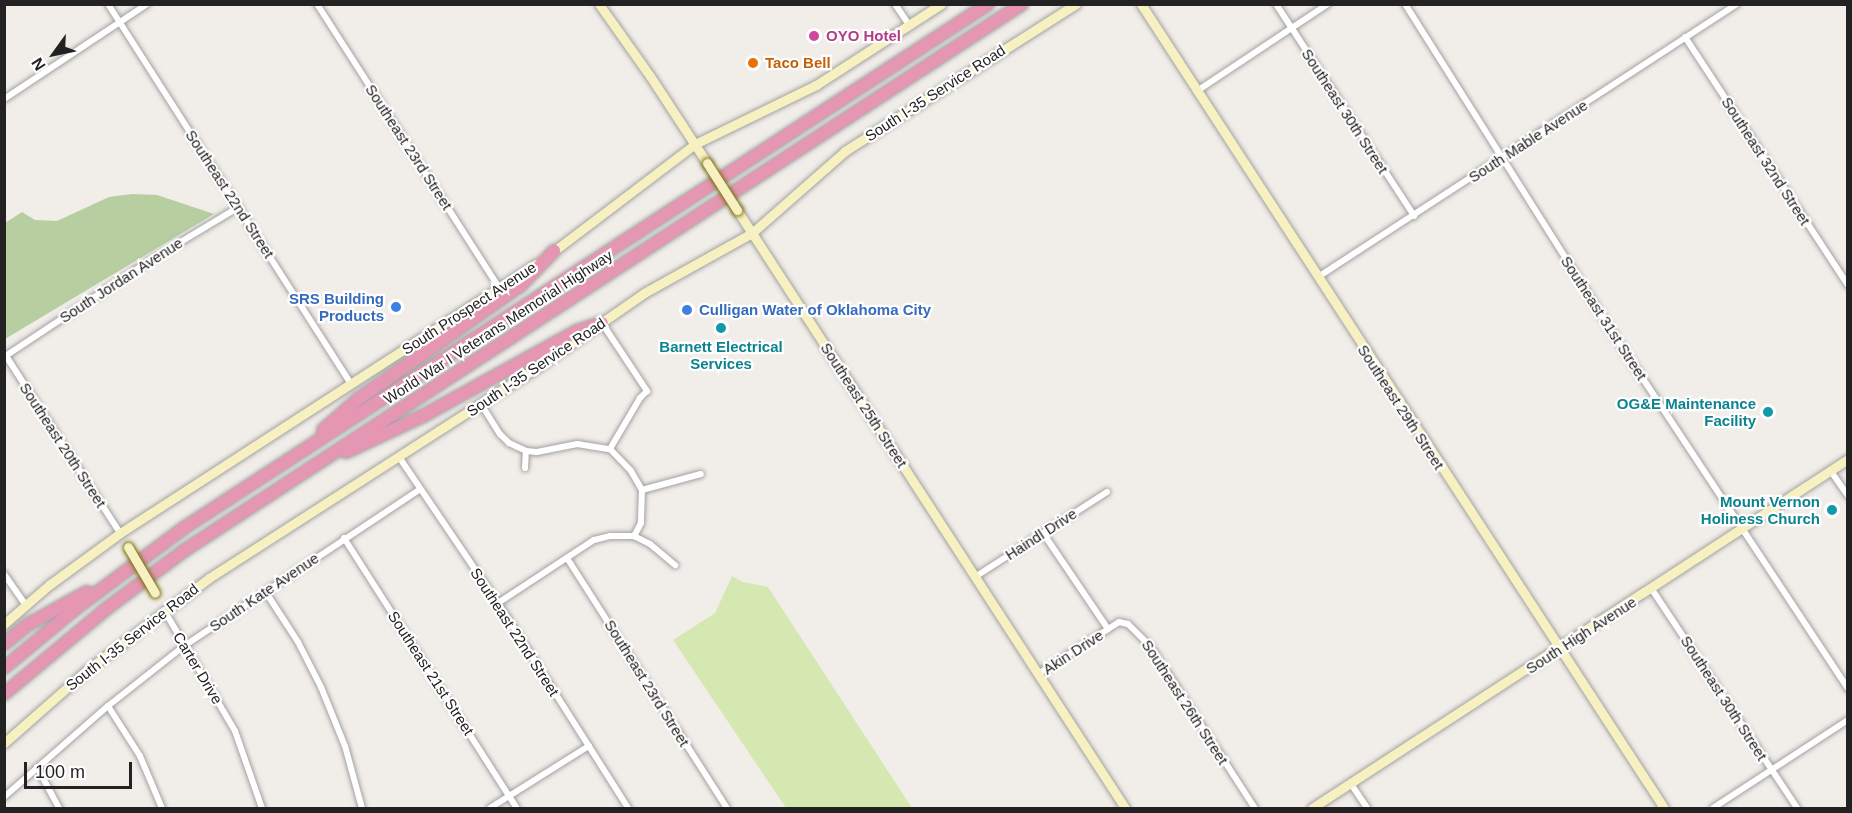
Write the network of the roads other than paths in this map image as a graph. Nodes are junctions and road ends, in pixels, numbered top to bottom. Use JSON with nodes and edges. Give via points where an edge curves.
{"nodes":[{"id":1,"x":108,"y":4,"type":"edge"},
{"id":2,"x":147,"y":4,"type":"edge"},
{"id":3,"x":317,"y":4,"type":"edge"},
{"id":4,"x":599,"y":4,"type":"edge"},
{"id":5,"x":895,"y":4,"type":"edge"},
{"id":6,"x":941,"y":4,"type":"edge"},
{"id":7,"x":988,"y":4,"type":"edge"},
{"id":8,"x":1022,"y":4,"type":"edge"},
{"id":9,"x":1076,"y":4,"type":"edge"},
{"id":10,"x":1141,"y":4,"type":"edge"},
{"id":11,"x":1276,"y":4,"type":"edge"},
{"id":12,"x":1328,"y":4,"type":"edge"},
{"id":13,"x":1405,"y":4,"type":"edge"},
{"id":14,"x":1737,"y":4,"type":"edge"},
{"id":15,"x":119,"y":22,"type":"junction"},
{"id":16,"x":909,"y":26,"type":"junction"},
{"id":17,"x":1291,"y":29,"type":"junction"},
{"id":18,"x":1685,"y":38,"type":"junction"},
{"id":19,"x":1197,"y":91,"type":"junction"},
{"id":20,"x":4,"y":99,"type":"edge"},
{"id":21,"x":694,"y":144,"type":"junction"},
{"id":22,"x":1502,"y":158,"type":"junction"},
{"id":23,"x":239,"y":207,"type":"junction"},
{"id":24,"x":1414,"y":216,"type":"junction"},
{"id":25,"x":752,"y":233,"type":"junction"},
{"id":26,"x":554,"y":251,"type":"junction"},
{"id":27,"x":1318,"y":277,"type":"junction"},
{"id":28,"x":1848,"y":285,"type":"edge"},
{"id":29,"x":500,"y":289,"type":"junction"},
{"id":30,"x":602,"y":323,"type":"junction"},
{"id":31,"x":5,"y":357,"type":"edge"},
{"id":32,"x":351,"y":384,"type":"junction"},
{"id":33,"x":481,"y":404,"type":"junction"},
{"id":34,"x":610,"y":449,"type":"junction"},
{"id":35,"x":526,"y":451,"type":"junction"},
{"id":36,"x":294,"y":456,"type":"junction"},
{"id":37,"x":399,"y":457,"type":"junction"},
{"id":38,"x":1848,"y":459,"type":"edge"},
{"id":39,"x":525,"y":468,"type":"dead end"},
{"id":40,"x":1830,"y":470,"type":"junction"},
{"id":41,"x":302,"y":473,"type":"junction"},
{"id":42,"x":701,"y":474,"type":"dead end"},
{"id":43,"x":420,"y":489,"type":"junction"},
{"id":44,"x":642,"y":490,"type":"junction"},
{"id":45,"x":1107,"y":492,"type":"dead end"},
{"id":46,"x":1848,"y":496,"type":"edge"},
{"id":47,"x":1742,"y":529,"type":"junction"},
{"id":48,"x":120,"y":533,"type":"junction"},
{"id":49,"x":1043,"y":533,"type":"junction"},
{"id":50,"x":634,"y":536,"type":"junction"},
{"id":51,"x":344,"y":538,"type":"junction"},
{"id":52,"x":567,"y":558,"type":"junction"},
{"id":53,"x":675,"y":566,"type":"dead end"},
{"id":54,"x":125,"y":571,"type":"junction"},
{"id":55,"x":4,"y":574,"type":"edge"},
{"id":56,"x":975,"y":577,"type":"junction"},
{"id":57,"x":1651,"y":588,"type":"junction"},
{"id":58,"x":265,"y":591,"type":"junction"},
{"id":59,"x":498,"y":603,"type":"junction"},
{"id":60,"x":25,"y":604,"type":"junction"},
{"id":61,"x":164,"y":610,"type":"junction"},
{"id":62,"x":4,"y":624,"type":"edge"},
{"id":63,"x":1108,"y":629,"type":"junction"},
{"id":64,"x":4,"y":644,"type":"edge"},
{"id":65,"x":184,"y":646,"type":"junction"},
{"id":66,"x":1559,"y":650,"type":"junction"},
{"id":67,"x":36,"y":666,"type":"junction"},
{"id":68,"x":4,"y":668,"type":"edge"},
{"id":69,"x":1038,"y":674,"type":"junction"},
{"id":70,"x":1848,"y":689,"type":"edge"},
{"id":71,"x":4,"y":694,"type":"edge"},
{"id":72,"x":4,"y":705,"type":"edge"},
{"id":73,"x":108,"y":706,"type":"junction"},
{"id":74,"x":1848,"y":720,"type":"edge"},
{"id":75,"x":4,"y":743,"type":"edge"},
{"id":76,"x":589,"y":746,"type":"junction"},
{"id":77,"x":37,"y":767,"type":"junction"},
{"id":78,"x":1772,"y":770,"type":"junction"},
{"id":79,"x":1351,"y":784,"type":"junction"},
{"id":80,"x":4,"y":797,"type":"edge"},
{"id":81,"x":510,"y":797,"type":"junction"},
{"id":82,"x":60,"y":808,"type":"edge"},
{"id":83,"x":162,"y":808,"type":"edge"},
{"id":84,"x":262,"y":808,"type":"edge"},
{"id":85,"x":362,"y":808,"type":"edge"},
{"id":86,"x":490,"y":808,"type":"edge"},
{"id":87,"x":517,"y":808,"type":"edge"},
{"id":88,"x":628,"y":808,"type":"edge"},
{"id":89,"x":727,"y":808,"type":"edge"},
{"id":90,"x":1125,"y":808,"type":"edge"},
{"id":91,"x":1255,"y":808,"type":"edge"},
{"id":92,"x":1312,"y":808,"type":"edge"},
{"id":93,"x":1367,"y":808,"type":"edge"},
{"id":94,"x":1664,"y":808,"type":"edge"},
{"id":95,"x":1713,"y":808,"type":"edge"},
{"id":96,"x":1797,"y":808,"type":"edge"}],
"edges":[{"from":1,"to":15,"type":"street","name":"Southeast 22nd Street"},
{"from":2,"to":15,"type":"street"},
{"from":3,"to":29,"type":"street","name":"Southeast 23rd Street"},
{"from":4,"to":21,"type":"main road","name":"Southeast 25th Street"},
{"from":5,"to":16,"type":"street"},
{"from":6,"to":16,"type":"main road","name":"South Prospect Avenue"},
{"from":7,"to":36,"type":"highway","name":"World War I Veterans Memorial Highway"},
{"from":8,"to":41,"type":"highway","name":"World War I Veterans Memorial Highway"},
{"from":9,"to":25,"type":"main road","name":"South I-35 Service Road","via":[[845,151]]},
{"from":10,"to":19,"type":"main road","name":"Southeast 29th Street"},
{"from":11,"to":17,"type":"street","name":"Southeast 30th Street"},
{"from":12,"to":17,"type":"street"},
{"from":13,"to":22,"type":"street","name":"Southeast 31st Street"},
{"from":14,"to":18,"type":"street","name":"South Mable Avenue"},
{"from":15,"to":20,"type":"street"},
{"from":15,"to":23,"type":"street","name":"Southeast 22nd Street"},
{"from":16,"to":21,"type":"main road","name":"South Prospect Avenue","via":[[816,85]]},
{"from":17,"to":19,"type":"street"},
{"from":17,"to":24,"type":"street","name":"Southeast 30th Street"},
{"from":18,"to":22,"type":"street","name":"South Mable Avenue"},
{"from":18,"to":28,"type":"street","name":"Southeast 32nd Street"},
{"from":19,"to":27,"type":"main road","name":"Southeast 29th Street"},
{"from":21,"to":25,"type":"main road","name":"Southeast 25th Street","bridge":true},
{"from":21,"to":26,"type":"main road","name":"South Prospect Avenue"},
{"from":22,"to":24,"type":"street","name":"South Mable Avenue"},
{"from":22,"to":47,"type":"street","name":"Southeast 31st Street"},
{"from":23,"to":31,"type":"street","name":"South Jordan Avenue","via":[[156,256]]},
{"from":23,"to":32,"type":"street","name":"Southeast 22nd Street"},
{"from":24,"to":27,"type":"street","name":"South Mable Avenue"},
{"from":25,"to":30,"type":"main road","name":"South I-35 Service Road","via":[[644,293]]},
{"from":25,"to":56,"type":"main road","name":"Southeast 25th Street"},
{"from":26,"to":29,"type":"main road","name":"South Prospect Avenue"},
{"from":26,"to":36,"type":"highway","via":[[520,286],[357,400]]},
{"from":27,"to":66,"type":"main road","name":"Southeast 29th Street"},
{"from":29,"to":32,"type":"main road","name":"South Prospect Avenue"},
{"from":30,"to":33,"type":"main road","name":"South I-35 Service Road"},
{"from":30,"to":34,"type":"street","via":[[647,391]]},
{"from":30,"to":41,"type":"highway","via":[[577,331],[423,416]]},
{"from":31,"to":48,"type":"street","name":"Southeast 20th Street"},
{"from":32,"to":48,"type":"main road","name":"South Prospect Avenue"},
{"from":33,"to":35,"type":"street","via":[[500,434]]},
{"from":33,"to":37,"type":"main road","name":"South I-35 Service Road"},
{"from":34,"to":35,"type":"street","via":[[577,444]]},
{"from":34,"to":44,"type":"street","via":[[631,471]]},
{"from":35,"to":39,"type":"street"},
{"from":36,"to":54,"type":"highway","name":"World War I Veterans Memorial Highway"},
{"from":37,"to":43,"type":"street","name":"Southeast 22nd Street"},
{"from":37,"to":61,"type":"main road","name":"South I-35 Service Road"},
{"from":38,"to":40,"type":"main road","name":"South High Avenue"},
{"from":40,"to":46,"type":"street"},
{"from":40,"to":47,"type":"main road","name":"South High Avenue"},
{"from":41,"to":67,"type":"highway","name":"World War I Veterans Memorial Highway","via":[[135,586]]},
{"from":42,"to":44,"type":"street"},
{"from":43,"to":51,"type":"street","name":"South Kate Avenue"},
{"from":43,"to":59,"type":"street","name":"Southeast 22nd Street"},
{"from":44,"to":50,"type":"street","via":[[641,523]]},
{"from":45,"to":49,"type":"street","name":"Haindl Drive"},
{"from":47,"to":57,"type":"main road","name":"South High Avenue"},
{"from":47,"to":70,"type":"street","name":"Southeast 31st Street"},
{"from":48,"to":60,"type":"main road","name":"South Prospect Avenue"},
{"from":48,"to":61,"type":"main road","name":"Carter Drive","bridge":true},
{"from":49,"to":56,"type":"street","name":"Haindl Drive"},
{"from":49,"to":63,"type":"street"},
{"from":50,"to":52,"type":"street","via":[[594,540]]},
{"from":50,"to":53,"type":"street"},
{"from":51,"to":58,"type":"street","name":"South Kate Avenue"},
{"from":51,"to":81,"type":"street","name":"Southeast 21st Street"},
{"from":52,"to":59,"type":"street"},
{"from":52,"to":89,"type":"street","name":"Southeast 23rd Street"},
{"from":54,"to":64,"type":"highway","via":[[29,624]]},
{"from":54,"to":68,"type":"highway","name":"World War I Veterans Memorial Highway"},
{"from":55,"to":60,"type":"street"},
{"from":56,"to":69,"type":"main road","name":"Southeast 25th Street"},
{"from":57,"to":66,"type":"main road","name":"South High Avenue"},
{"from":57,"to":78,"type":"street","name":"Southeast 30th Street"},
{"from":58,"to":65,"type":"street","name":"South Kate Avenue"},
{"from":58,"to":85,"type":"street","via":[[321,687],[345,746]]},
{"from":59,"to":76,"type":"street","name":"Southeast 22nd Street"},
{"from":60,"to":62,"type":"main road","name":"South Prospect Avenue"},
{"from":61,"to":65,"type":"street","name":"Carter Drive"},
{"from":61,"to":75,"type":"main road","name":"South I-35 Service Road"},
{"from":63,"to":69,"type":"street","name":"Akin Drive"},
{"from":63,"to":91,"type":"street","name":"Southeast 26th Street","via":[[1119,622],[1128,624],[1150,646]]},
{"from":65,"to":73,"type":"street","name":"South Kate Avenue"},
{"from":65,"to":84,"type":"street","name":"Carter Drive","via":[[235,731]]},
{"from":66,"to":79,"type":"main road","name":"South High Avenue"},
{"from":66,"to":94,"type":"main road","name":"Southeast 29th Street"},
{"from":67,"to":71,"type":"highway","name":"World War I Veterans Memorial Highway"},
{"from":67,"to":72,"type":"highway"},
{"from":69,"to":90,"type":"main road","name":"Southeast 25th Street"},
{"from":73,"to":77,"type":"street","name":"South Kate Avenue"},
{"from":73,"to":83,"type":"street","via":[[140,756]]},
{"from":74,"to":78,"type":"street"},
{"from":76,"to":81,"type":"street"},
{"from":76,"to":88,"type":"street","name":"Southeast 22nd Street"},
{"from":77,"to":80,"type":"street","name":"South Kate Avenue"},
{"from":77,"to":82,"type":"street"},
{"from":78,"to":95,"type":"street"},
{"from":78,"to":96,"type":"street","name":"Southeast 30th Street"},
{"from":79,"to":92,"type":"main road","name":"South High Avenue"},
{"from":79,"to":93,"type":"street"},
{"from":81,"to":86,"type":"street"},
{"from":81,"to":87,"type":"street","name":"Southeast 21st Street"}]}
